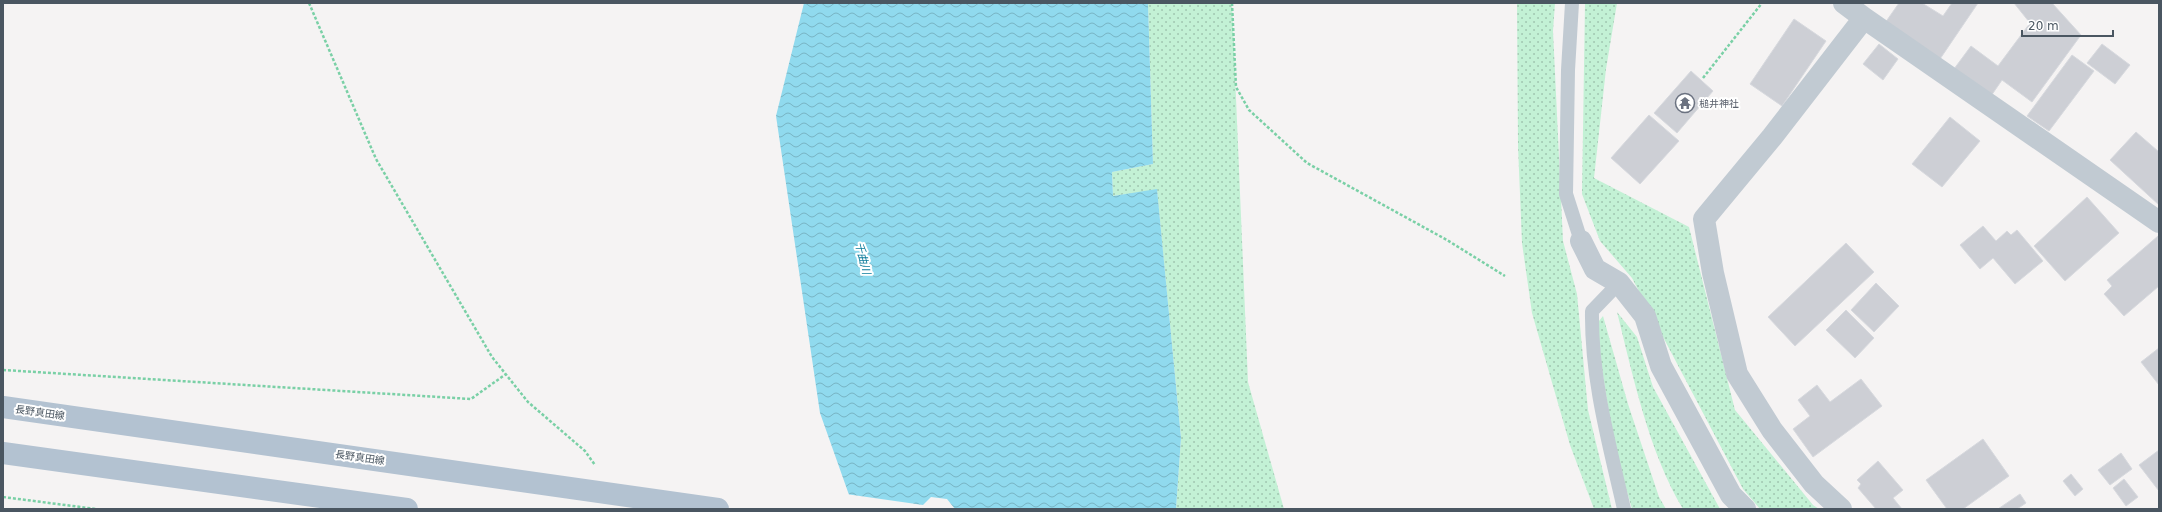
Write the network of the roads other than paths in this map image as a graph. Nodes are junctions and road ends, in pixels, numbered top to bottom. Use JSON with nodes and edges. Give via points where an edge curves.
{"nodes":[{"id":1,"x":1572,"y":3,"type":"edge"},
{"id":2,"x":1844,"y":3,"type":"edge"},
{"id":3,"x":1864,"y":18,"type":"junction"},
{"id":4,"x":2159,"y":222,"type":"edge"},
{"id":5,"x":1581,"y":241,"type":"joint"},
{"id":6,"x":1619,"y":283,"type":"junction"},
{"id":7,"x":3,"y":407,"type":"edge"},
{"id":8,"x":3,"y":453,"type":"edge"},
{"id":9,"x":407,"y":509,"type":"edge"},
{"id":10,"x":718,"y":509,"type":"edge"},
{"id":11,"x":1624,"y":509,"type":"edge"},
{"id":12,"x":1745,"y":509,"type":"edge"},
{"id":13,"x":1841,"y":509,"type":"edge"}],
"edges":[{"from":1,"to":5,"type":"lane","via":[[1566,194]]},
{"from":2,"to":3,"type":"street"},
{"from":3,"to":4,"type":"street"},
{"from":3,"to":13,"type":"street","via":[[1704,218],[1713,273],[1738,374],[1772,430],[1814,484]]},
{"from":5,"to":6,"type":"street","via":[[1594,269]]},
{"from":6,"to":11,"type":"lane","via":[[1592,311],[1592,340],[1601,413]]},
{"from":6,"to":12,"type":"street","via":[[1645,316],[1665,373],[1731,495]]},
{"from":7,"to":10,"type":"main road","name":"長野真田線","bridge":true},
{"from":8,"to":9,"type":"main road"}]}
